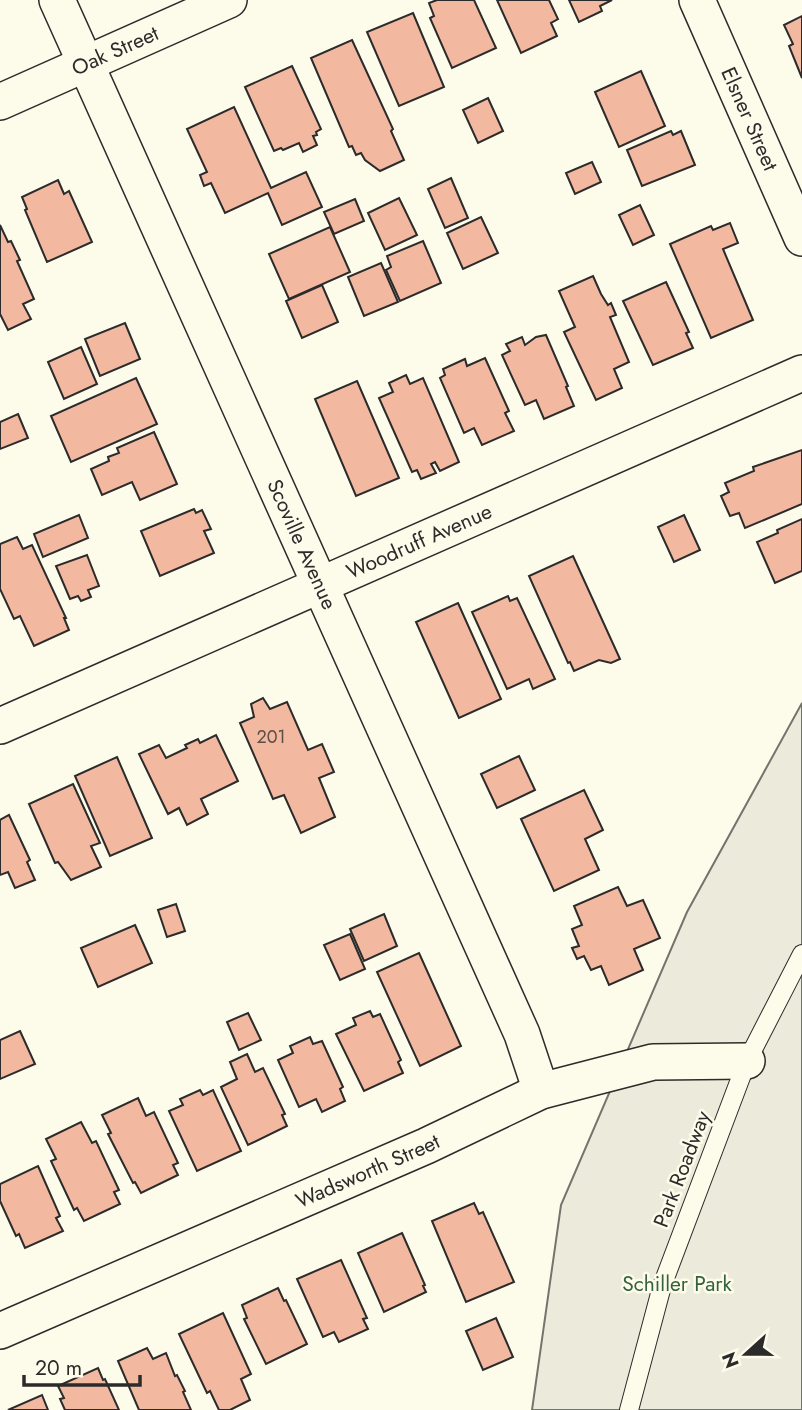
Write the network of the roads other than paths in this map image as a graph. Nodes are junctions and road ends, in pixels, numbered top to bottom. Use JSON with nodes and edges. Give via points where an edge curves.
{"nodes":[{"id":1,"x":57,"y":0,"type":"edge"},
{"id":2,"x":229,"y":0,"type":"edge"},
{"id":3,"x":697,"y":0,"type":"edge"},
{"id":4,"x":86,"y":64,"type":"junction"},
{"id":5,"x":0,"y":102,"type":"edge"},
{"id":6,"x":802,"y":238,"type":"edge"},
{"id":7,"x":802,"y":373,"type":"edge"},
{"id":8,"x":318,"y":584,"type":"junction"},
{"id":9,"x":0,"y":726,"type":"edge"},
{"id":10,"x":802,"y":954,"type":"edge"},
{"id":11,"x":747,"y":1061,"type":"junction"},
{"id":12,"x":541,"y":1091,"type":"junction"},
{"id":13,"x":0,"y":1331,"type":"edge"},
{"id":14,"x":629,"y":1410,"type":"edge"}],
"edges":[{"from":1,"to":4,"type":"street","name":"Scoville Avenue"},
{"from":2,"to":4,"type":"street","name":"Oak Street"},
{"from":3,"to":6,"type":"street","name":"Elsner Street"},
{"from":4,"to":5,"type":"street","name":"Oak Street"},
{"from":4,"to":8,"type":"street","name":"Scoville Avenue"},
{"from":7,"to":8,"type":"street","name":"Woodruff Avenue"},
{"from":8,"to":9,"type":"street","name":"Woodruff Avenue"},
{"from":8,"to":12,"type":"street","name":"Scoville Avenue","via":[[522,1034]]},
{"from":10,"to":11,"type":"lane","name":"Park Roadway"},
{"from":11,"to":12,"type":"street","name":"Wadsworth Street","via":[[653,1062]]},
{"from":11,"to":14,"type":"lane","name":"Park Roadway","via":[[662,1286]]},
{"from":12,"to":13,"type":"street","name":"Wadsworth Street","via":[[426,1146]]}]}
